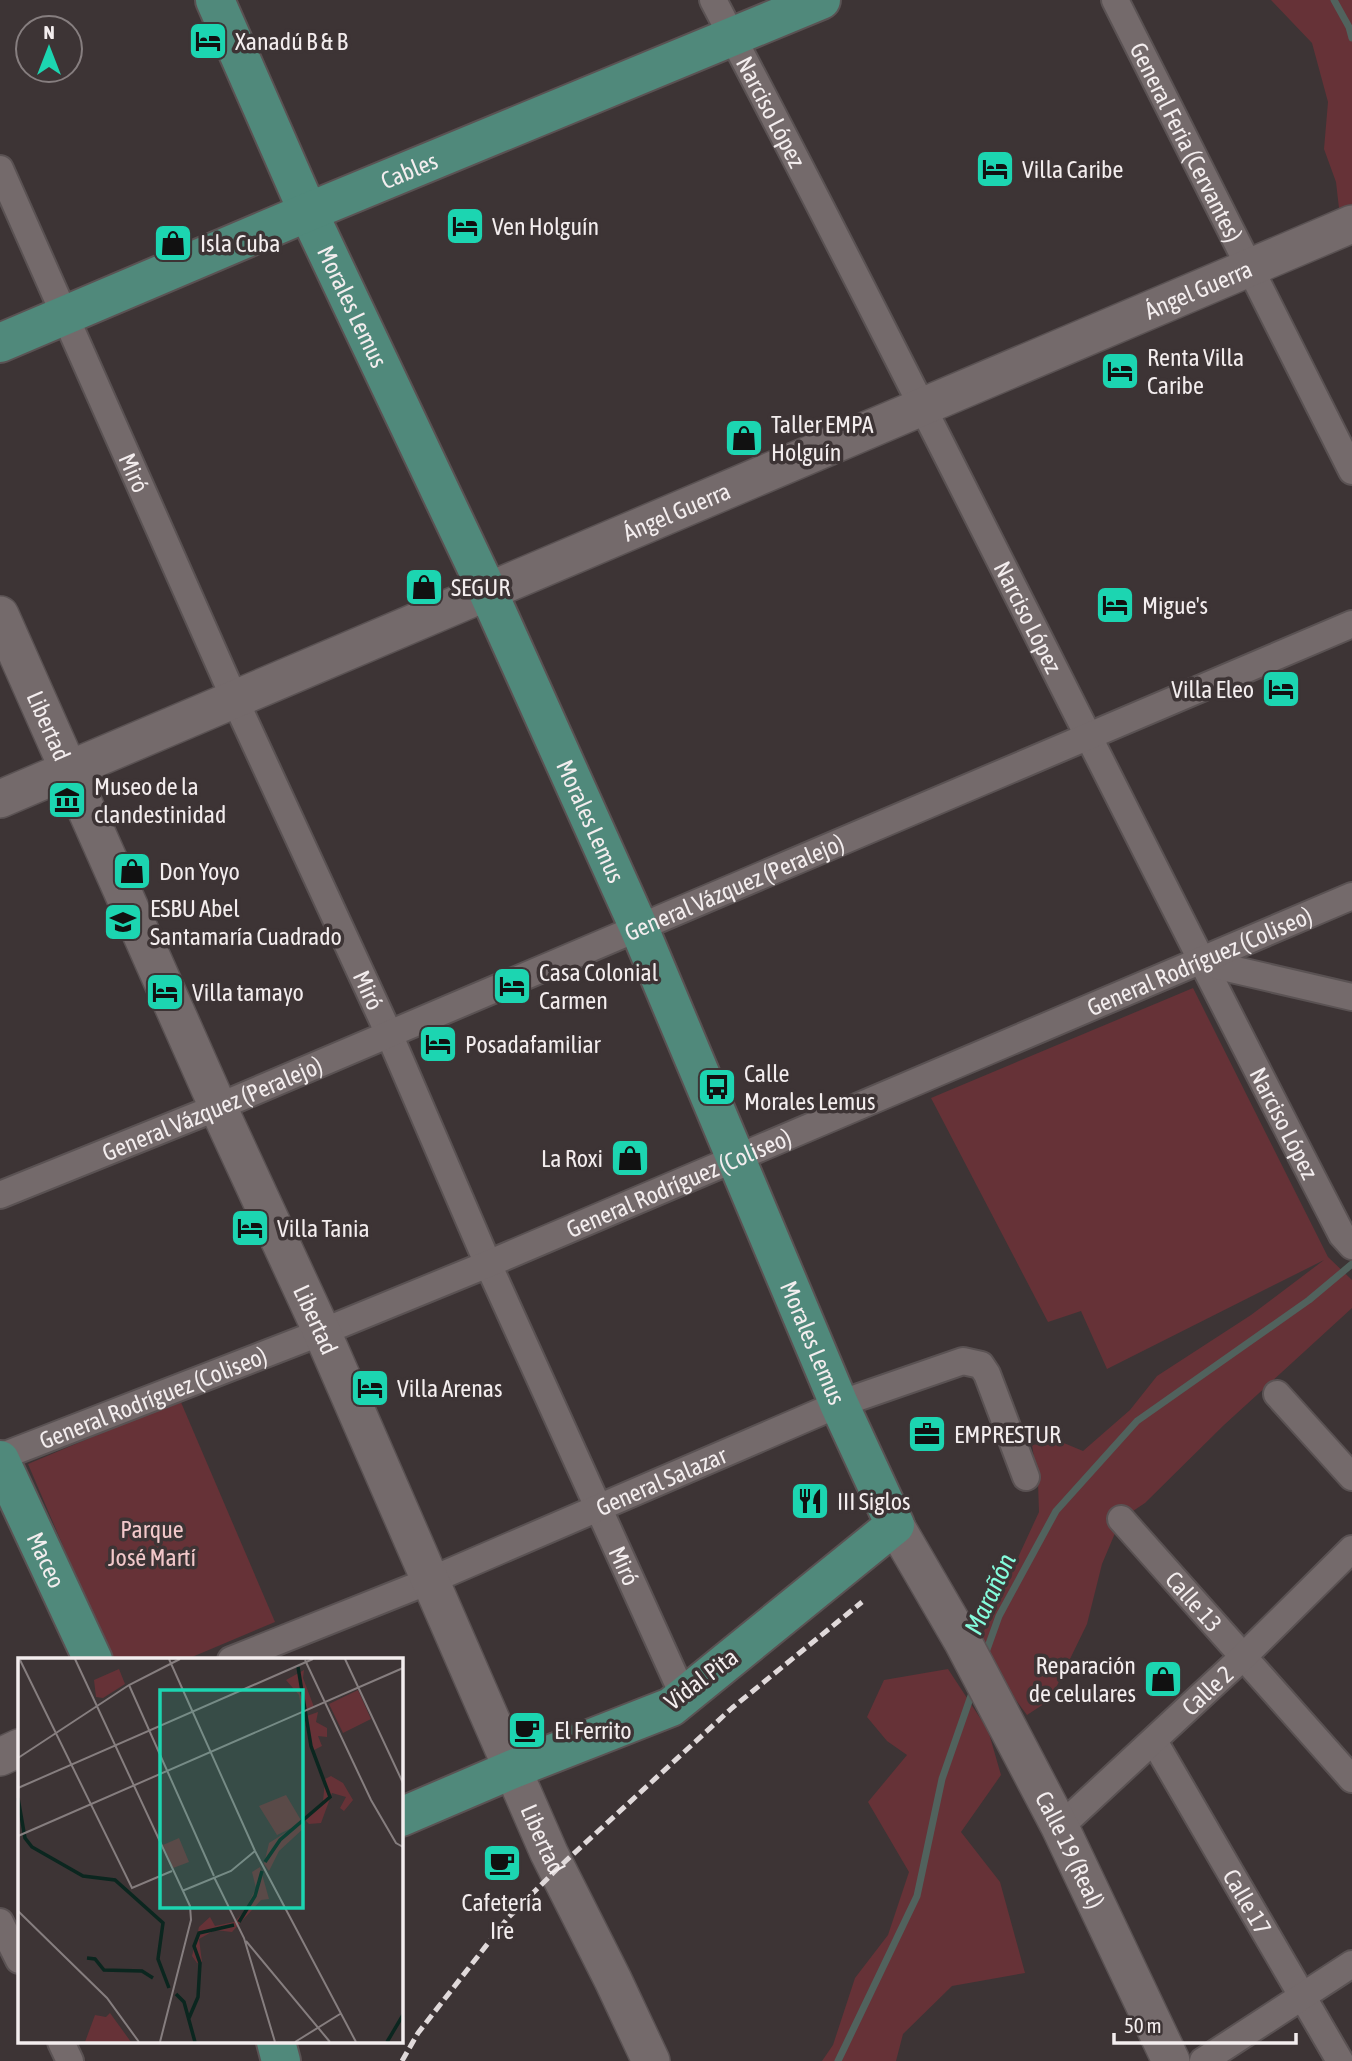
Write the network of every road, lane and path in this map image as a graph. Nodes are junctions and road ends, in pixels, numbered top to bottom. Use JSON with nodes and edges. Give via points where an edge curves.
{"nodes":[{"id":1,"x":215,"y":0,"type":"edge"},
{"id":2,"x":713,"y":0,"type":"edge"},
{"id":3,"x":821,"y":0,"type":"edge"},
{"id":4,"x":1115,"y":0,"type":"edge"},
{"id":5,"x":733,"y":38,"type":"junction"},
{"id":6,"x":0,"y":169,"type":"edge"},
{"id":7,"x":308,"y":212,"type":"junction"},
{"id":8,"x":1352,"y":224,"type":"edge"},
{"id":9,"x":1249,"y":268,"type":"junction"},
{"id":10,"x":65,"y":316,"type":"junction"},
{"id":11,"x":0,"y":344,"type":"edge"},
{"id":12,"x":922,"y":408,"type":"junction"},
{"id":13,"x":1352,"y":471,"type":"edge"},
{"id":14,"x":488,"y":592,"type":"junction"},
{"id":15,"x":0,"y":615,"type":"edge"},
{"id":16,"x":1352,"y":624,"type":"edge"},
{"id":17,"x":235,"y":699,"type":"junction"},
{"id":18,"x":1089,"y":736,"type":"junction"},
{"id":19,"x":69,"y":771,"type":"junction"},
{"id":20,"x":0,"y":799,"type":"edge"},
{"id":21,"x":1352,"y":896,"type":"edge"},
{"id":22,"x":639,"y":928,"type":"junction"},
{"id":23,"x":1200,"y":962,"type":"junction"},
{"id":24,"x":1352,"y":997,"type":"edge"},
{"id":25,"x":389,"y":1034,"type":"junction"},
{"id":26,"x":218,"y":1107,"type":"junction"},
{"id":27,"x":735,"y":1159,"type":"junction"},
{"id":28,"x":0,"y":1195,"type":"edge"},
{"id":29,"x":1347,"y":1240,"type":"edge"},
{"id":30,"x":488,"y":1264,"type":"junction"},
{"id":31,"x":322,"y":1332,"type":"junction"},
{"id":32,"x":1277,"y":1394,"type":"dead end"},
{"id":33,"x":839,"y":1404,"type":"junction"},
{"id":34,"x":0,"y":1458,"type":"edge"},
{"id":35,"x":1352,"y":1477,"type":"edge"},
{"id":36,"x":1026,"y":1478,"type":"dead end"},
{"id":37,"x":597,"y":1508,"type":"junction"},
{"id":38,"x":1121,"y":1518,"type":"dead end"},
{"id":39,"x":895,"y":1525,"type":"junction"},
{"id":40,"x":1352,"y":1549,"type":"edge"},
{"id":41,"x":429,"y":1581,"type":"junction"},
{"id":42,"x":963,"y":1642,"type":"joint"},
{"id":43,"x":1244,"y":1656,"type":"junction"},
{"id":44,"x":92,"y":1658,"type":"edge"},
{"id":45,"x":236,"y":1658,"type":"edge"},
{"id":46,"x":684,"y":1697,"type":"junction"},
{"id":47,"x":1154,"y":1741,"type":"junction"},
{"id":48,"x":18,"y":1748,"type":"edge"},
{"id":49,"x":0,"y":1757,"type":"edge"},
{"id":50,"x":513,"y":1769,"type":"junction"},
{"id":51,"x":1352,"y":1779,"type":"edge"},
{"id":52,"x":402,"y":1816,"type":"edge"},
{"id":53,"x":1060,"y":1827,"type":"junction"},
{"id":54,"x":0,"y":1922,"type":"edge"},
{"id":55,"x":18,"y":1958,"type":"edge"},
{"id":56,"x":1352,"y":1964,"type":"edge"},
{"id":57,"x":1303,"y":1996,"type":"junction"},
{"id":58,"x":62,"y":2044,"type":"edge"},
{"id":59,"x":277,"y":2044,"type":"edge"},
{"id":60,"x":70,"y":2061,"type":"edge"},
{"id":61,"x":281,"y":2061,"type":"edge"},
{"id":62,"x":651,"y":2061,"type":"edge"},
{"id":63,"x":1171,"y":2061,"type":"edge"},
{"id":64,"x":1203,"y":2061,"type":"edge"},
{"id":65,"x":1340,"y":2061,"type":"edge"}],
"edges":[{"from":1,"to":7,"type":"main road","name":"Morales Lemus"},
{"from":2,"to":5,"type":"street","name":"Narciso López"},
{"from":3,"to":5,"type":"main road","name":"Cables"},
{"from":4,"to":9,"type":"street","name":"General Feria (Cervantes)"},
{"from":5,"to":7,"type":"main road","name":"Cables"},
{"from":5,"to":12,"type":"street","name":"Narciso López"},
{"from":6,"to":10,"type":"street","name":"Miró"},
{"from":7,"to":10,"type":"main road","name":"Cables"},
{"from":7,"to":14,"type":"main road","name":"Morales Lemus"},
{"from":8,"to":9,"type":"street","name":"Ángel Guerra"},
{"from":9,"to":12,"type":"street","name":"Ángel Guerra"},
{"from":9,"to":13,"type":"street","name":"General Feria (Cervantes)"},
{"from":10,"to":11,"type":"main road","name":"Cables"},
{"from":10,"to":17,"type":"street","name":"Miró"},
{"from":12,"to":14,"type":"street","name":"Ángel Guerra"},
{"from":12,"to":18,"type":"street","name":"Narciso López"},
{"from":14,"to":17,"type":"street","name":"Ángel Guerra"},
{"from":14,"to":22,"type":"main road","name":"Morales Lemus"},
{"from":15,"to":19,"type":"street","name":"Libertad"},
{"from":16,"to":18,"type":"street","name":"General Vázquez (Peralejo)"},
{"from":17,"to":19,"type":"street","name":"Ángel Guerra"},
{"from":17,"to":25,"type":"street","name":"Miró"},
{"from":18,"to":22,"type":"street","name":"General Vázquez (Peralejo)"},
{"from":18,"to":23,"type":"street","name":"Narciso López"},
{"from":19,"to":20,"type":"street","name":"Ángel Guerra"},
{"from":19,"to":26,"type":"street","name":"Libertad"},
{"from":21,"to":23,"type":"street","name":"General Rodríguez (Coliseo)"},
{"from":22,"to":25,"type":"street","name":"General Vázquez (Peralejo)"},
{"from":22,"to":27,"type":"main road","name":"Morales Lemus"},
{"from":23,"to":24,"type":"street"},
{"from":23,"to":27,"type":"street","name":"General Rodríguez (Coliseo)"},
{"from":23,"to":29,"type":"street","name":"Narciso López"},
{"from":25,"to":26,"type":"street","name":"General Vázquez (Peralejo)"},
{"from":25,"to":30,"type":"street","name":"Miró"},
{"from":26,"to":28,"type":"street","name":"General Vázquez (Peralejo)"},
{"from":26,"to":31,"type":"street","name":"Libertad"},
{"from":27,"to":30,"type":"street","name":"General Rodríguez (Coliseo)"},
{"from":27,"to":33,"type":"main road","name":"Morales Lemus"},
{"from":30,"to":31,"type":"street","name":"General Rodríguez (Coliseo)"},
{"from":30,"to":37,"type":"street","name":"Miró"},
{"from":31,"to":34,"type":"street","name":"General Rodríguez (Coliseo)"},
{"from":31,"to":41,"type":"street","name":"Libertad"},
{"from":32,"to":35,"type":"street"},
{"from":33,"to":36,"type":"street","name":"General Salazar","via":[[963,1361],[981,1365]]},
{"from":33,"to":37,"type":"street","name":"General Salazar"},
{"from":33,"to":39,"type":"main road","name":"Morales Lemus"},
{"from":34,"to":44,"type":"main road","name":"Maceo"},
{"from":37,"to":41,"type":"street","name":"General Salazar"},
{"from":37,"to":46,"type":"street","name":"Miró"},
{"from":38,"to":43,"type":"street","name":"Calle 13"},
{"from":39,"to":42,"type":"street","name":"Morales Lemus"},
{"from":39,"to":46,"type":"main road","name":"Vidal Pita"},
{"from":40,"to":43,"type":"street","name":"Calle 2"},
{"from":41,"to":45,"type":"street","name":"General Salazar"},
{"from":41,"to":50,"type":"street","name":"Libertad"},
{"from":42,"to":53,"type":"street","name":"Calle 19 (Real)"},
{"from":43,"to":47,"type":"street","name":"Calle 2"},
{"from":43,"to":51,"type":"street","name":"Calle 13"},
{"from":46,"to":50,"type":"main road","name":"Vidal Pita","via":[[671,1707]]},
{"from":47,"to":53,"type":"street","name":"Calle 2"},
{"from":47,"to":57,"type":"street","name":"Calle 17"},
{"from":48,"to":49,"type":"street"},
{"from":50,"to":52,"type":"main road","name":"Vidal Pita"},
{"from":50,"to":62,"type":"street","name":"Libertad"},
{"from":53,"to":63,"type":"street","name":"Calle 19 (Real)"},
{"from":54,"to":55,"type":"street"},
{"from":56,"to":57,"type":"street"},
{"from":57,"to":64,"type":"street"},
{"from":57,"to":65,"type":"street","name":"Calle 17"},
{"from":58,"to":60,"type":"street"},
{"from":59,"to":61,"type":"main road"}]}
